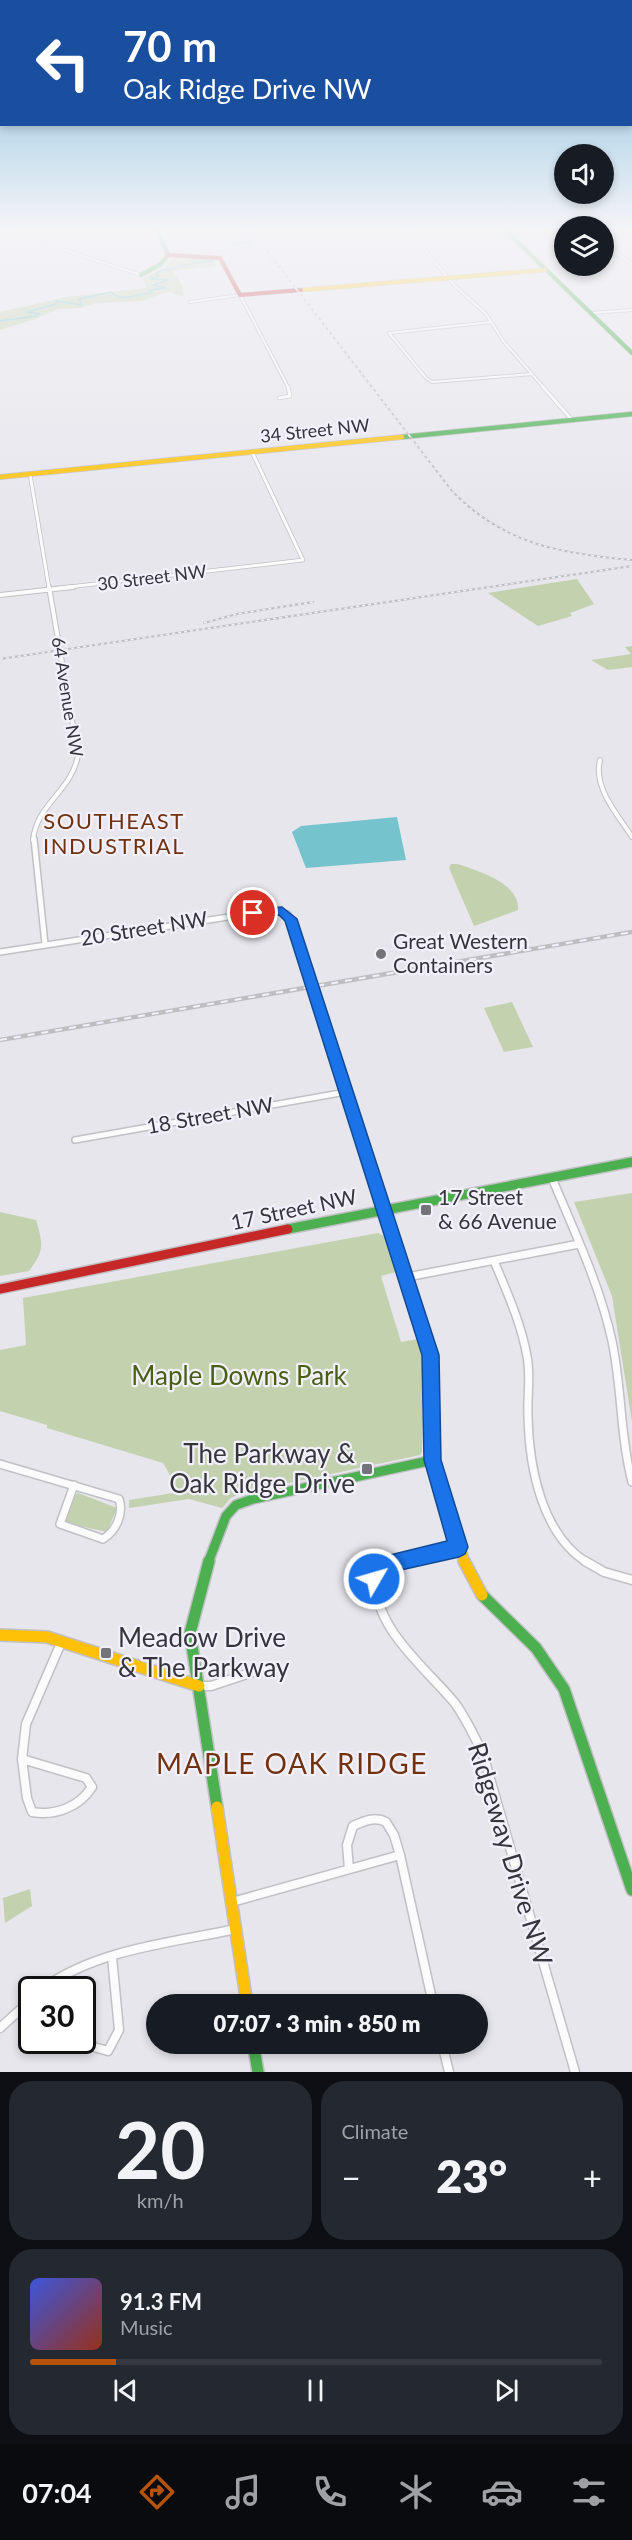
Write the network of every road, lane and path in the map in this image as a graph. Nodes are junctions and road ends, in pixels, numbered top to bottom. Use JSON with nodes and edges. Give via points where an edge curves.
{"nodes":[{"id":1,"x":256,"y":327,"type":"edge"},
{"id":2,"x":447,"y":327,"type":"edge"},
{"id":3,"x":494,"y":327,"type":"edge"},
{"id":4,"x":604,"y":327,"type":"edge"},
{"id":5,"x":632,"y":353,"type":"edge"},
{"id":6,"x":532,"y":374,"type":"junction"},
{"id":7,"x":279,"y":398,"type":"dead end"},
{"id":8,"x":632,"y":414,"type":"edge"},
{"id":9,"x":572,"y":420,"type":"junction"},
{"id":10,"x":252,"y":452,"type":"junction"},
{"id":11,"x":30,"y":474,"type":"junction"},
{"id":12,"x":0,"y":477,"type":"edge"},
{"id":13,"x":50,"y":589,"type":"junction"},
{"id":14,"x":0,"y":595,"type":"edge"},
{"id":15,"x":600,"y":760,"type":"dead end"},
{"id":16,"x":632,"y":837,"type":"edge"},
{"id":17,"x":45,"y":944,"type":"junction"},
{"id":18,"x":0,"y":952,"type":"edge"},
{"id":19,"x":346,"y":1092,"type":"junction"},
{"id":20,"x":75,"y":1140,"type":"dead end"},
{"id":21,"x":632,"y":1162,"type":"edge"},
{"id":22,"x":552,"y":1178,"type":"junction"},
{"id":23,"x":385,"y":1209,"type":"junction"},
{"id":24,"x":579,"y":1244,"type":"junction"},
{"id":25,"x":494,"y":1261,"type":"junction"},
{"id":26,"x":407,"y":1277,"type":"junction"},
{"id":27,"x":0,"y":1289,"type":"edge"},
{"id":28,"x":433,"y":1460,"type":"junction"},
{"id":29,"x":0,"y":1464,"type":"edge"},
{"id":30,"x":632,"y":1482,"type":"edge"},
{"id":31,"x":74,"y":1485,"type":"junction"},
{"id":32,"x":459,"y":1547,"type":"junction"},
{"id":33,"x":632,"y":1580,"type":"edge"},
{"id":34,"x":0,"y":1635,"type":"edge"},
{"id":35,"x":61,"y":1643,"type":"junction"},
{"id":36,"x":265,"y":1668,"type":"dead end"},
{"id":37,"x":199,"y":1686,"type":"junction"},
{"id":38,"x":22,"y":1759,"type":"junction"},
{"id":39,"x":400,"y":1856,"type":"junction"},
{"id":40,"x":349,"y":1869,"type":"junction"},
{"id":41,"x":630,"y":1880,"type":"edge"},
{"id":42,"x":632,"y":1890,"type":"edge"},
{"id":43,"x":232,"y":1902,"type":"junction"},
{"id":44,"x":236,"y":1929,"type":"junction"},
{"id":45,"x":112,"y":1957,"type":"junction"},
{"id":46,"x":66,"y":1976,"type":"edge"},
{"id":47,"x":246,"y":1994,"type":"edge"},
{"id":48,"x":431,"y":1994,"type":"edge"},
{"id":49,"x":18,"y":2012,"type":"edge"},
{"id":50,"x":0,"y":2028,"type":"edge"},
{"id":51,"x":96,"y":2048,"type":"edge"},
{"id":52,"x":255,"y":2054,"type":"edge"},
{"id":53,"x":445,"y":2054,"type":"edge"},
{"id":54,"x":258,"y":2072,"type":"edge"},
{"id":55,"x":449,"y":2072,"type":"edge"},
{"id":56,"x":576,"y":2072,"type":"edge"}],
"edges":[{"from":1,"to":7,"type":"street","via":[[291,393]]},
{"from":2,"to":6,"type":"street","via":[[389,333],[426,378],[437,382]]},
{"from":3,"to":6,"type":"street"},
{"from":4,"to":5,"type":"street"},
{"from":6,"to":9,"type":"street"},
{"from":8,"to":9,"type":"street","name":"34 Street NW"},
{"from":9,"to":10,"type":"street","name":"34 Street NW"},
{"from":10,"to":11,"type":"street","name":"34 Street NW"},
{"from":10,"to":13,"type":"street","name":"30 Street NW","via":[[303,560]]},
{"from":11,"to":12,"type":"street","name":"34 Street NW"},
{"from":11,"to":13,"type":"street","name":"64 Avenue NW"},
{"from":13,"to":14,"type":"street","name":"30 Street NW"},
{"from":13,"to":17,"type":"street","name":"64 Avenue NW","via":[[78,766],[37,820],[33,844]]},
{"from":15,"to":16,"type":"street","via":[[600,784]]},
{"from":17,"to":18,"type":"street","name":"20 Street NW"},
{"from":17,"to":19,"type":"street","name":"20 Street NW","via":[[274,910],[288,914]]},
{"from":19,"to":20,"type":"street","name":"18 Street NW"},
{"from":19,"to":23,"type":"street"},
{"from":21,"to":22,"type":"street","name":"17 Street NW"},
{"from":22,"to":23,"type":"street","name":"17 Street NW"},
{"from":22,"to":24,"type":"street"},
{"from":23,"to":26,"type":"street"},
{"from":23,"to":27,"type":"street","name":"17 Street NW"},
{"from":24,"to":25,"type":"street"},
{"from":24,"to":30,"type":"street","via":[[613,1343],[623,1448]]},
{"from":25,"to":26,"type":"street"},
{"from":25,"to":33,"type":"street","via":[[528,1356],[531,1459],[555,1530],[578,1557]]},
{"from":26,"to":28,"type":"street","via":[[430,1355]]},
{"from":28,"to":32,"type":"street"},
{"from":28,"to":37,"type":"street","via":[[285,1492],[232,1508],[223,1522],[189,1623]]},
{"from":29,"to":31,"type":"street"},
{"from":31,"to":31,"type":"street","via":[[60,1524],[103,1539],[112,1535],[122,1503],[119,1499]]},
{"from":32,"to":41,"type":"street","via":[[477,1589],[536,1648],[564,1689]]},
{"from":32,"to":56,"type":"street","name":"Ridgeway Drive NW","via":[[384,1565],[374,1574],[374,1583],[400,1646],[455,1704],[482,1751]]},
{"from":34,"to":35,"type":"street","via":[[46,1637]]},
{"from":35,"to":37,"type":"street"},
{"from":35,"to":38,"type":"street","via":[[26,1724]]},
{"from":36,"to":37,"type":"street","via":[[211,1686]]},
{"from":37,"to":43,"type":"street"},
{"from":38,"to":38,"type":"street","via":[[32,1812],[43,1815],[72,1806],[88,1795],[92,1787],[86,1778]]},
{"from":39,"to":40,"type":"street"},
{"from":39,"to":40,"type":"street","via":[[388,1822],[379,1817],[366,1819],[353,1826]]},
{"from":39,"to":48,"type":"street"},
{"from":40,"to":43,"type":"street"},
{"from":41,"to":42,"type":"street"},
{"from":43,"to":44,"type":"street"},
{"from":44,"to":45,"type":"street"},
{"from":44,"to":47,"type":"street"},
{"from":45,"to":46,"type":"street","via":[[84,1965]]},
{"from":45,"to":51,"type":"street","via":[[119,2031],[108,2051]]},
{"from":49,"to":50,"type":"street"},
{"from":52,"to":54,"type":"street"},
{"from":53,"to":55,"type":"street"}]}
